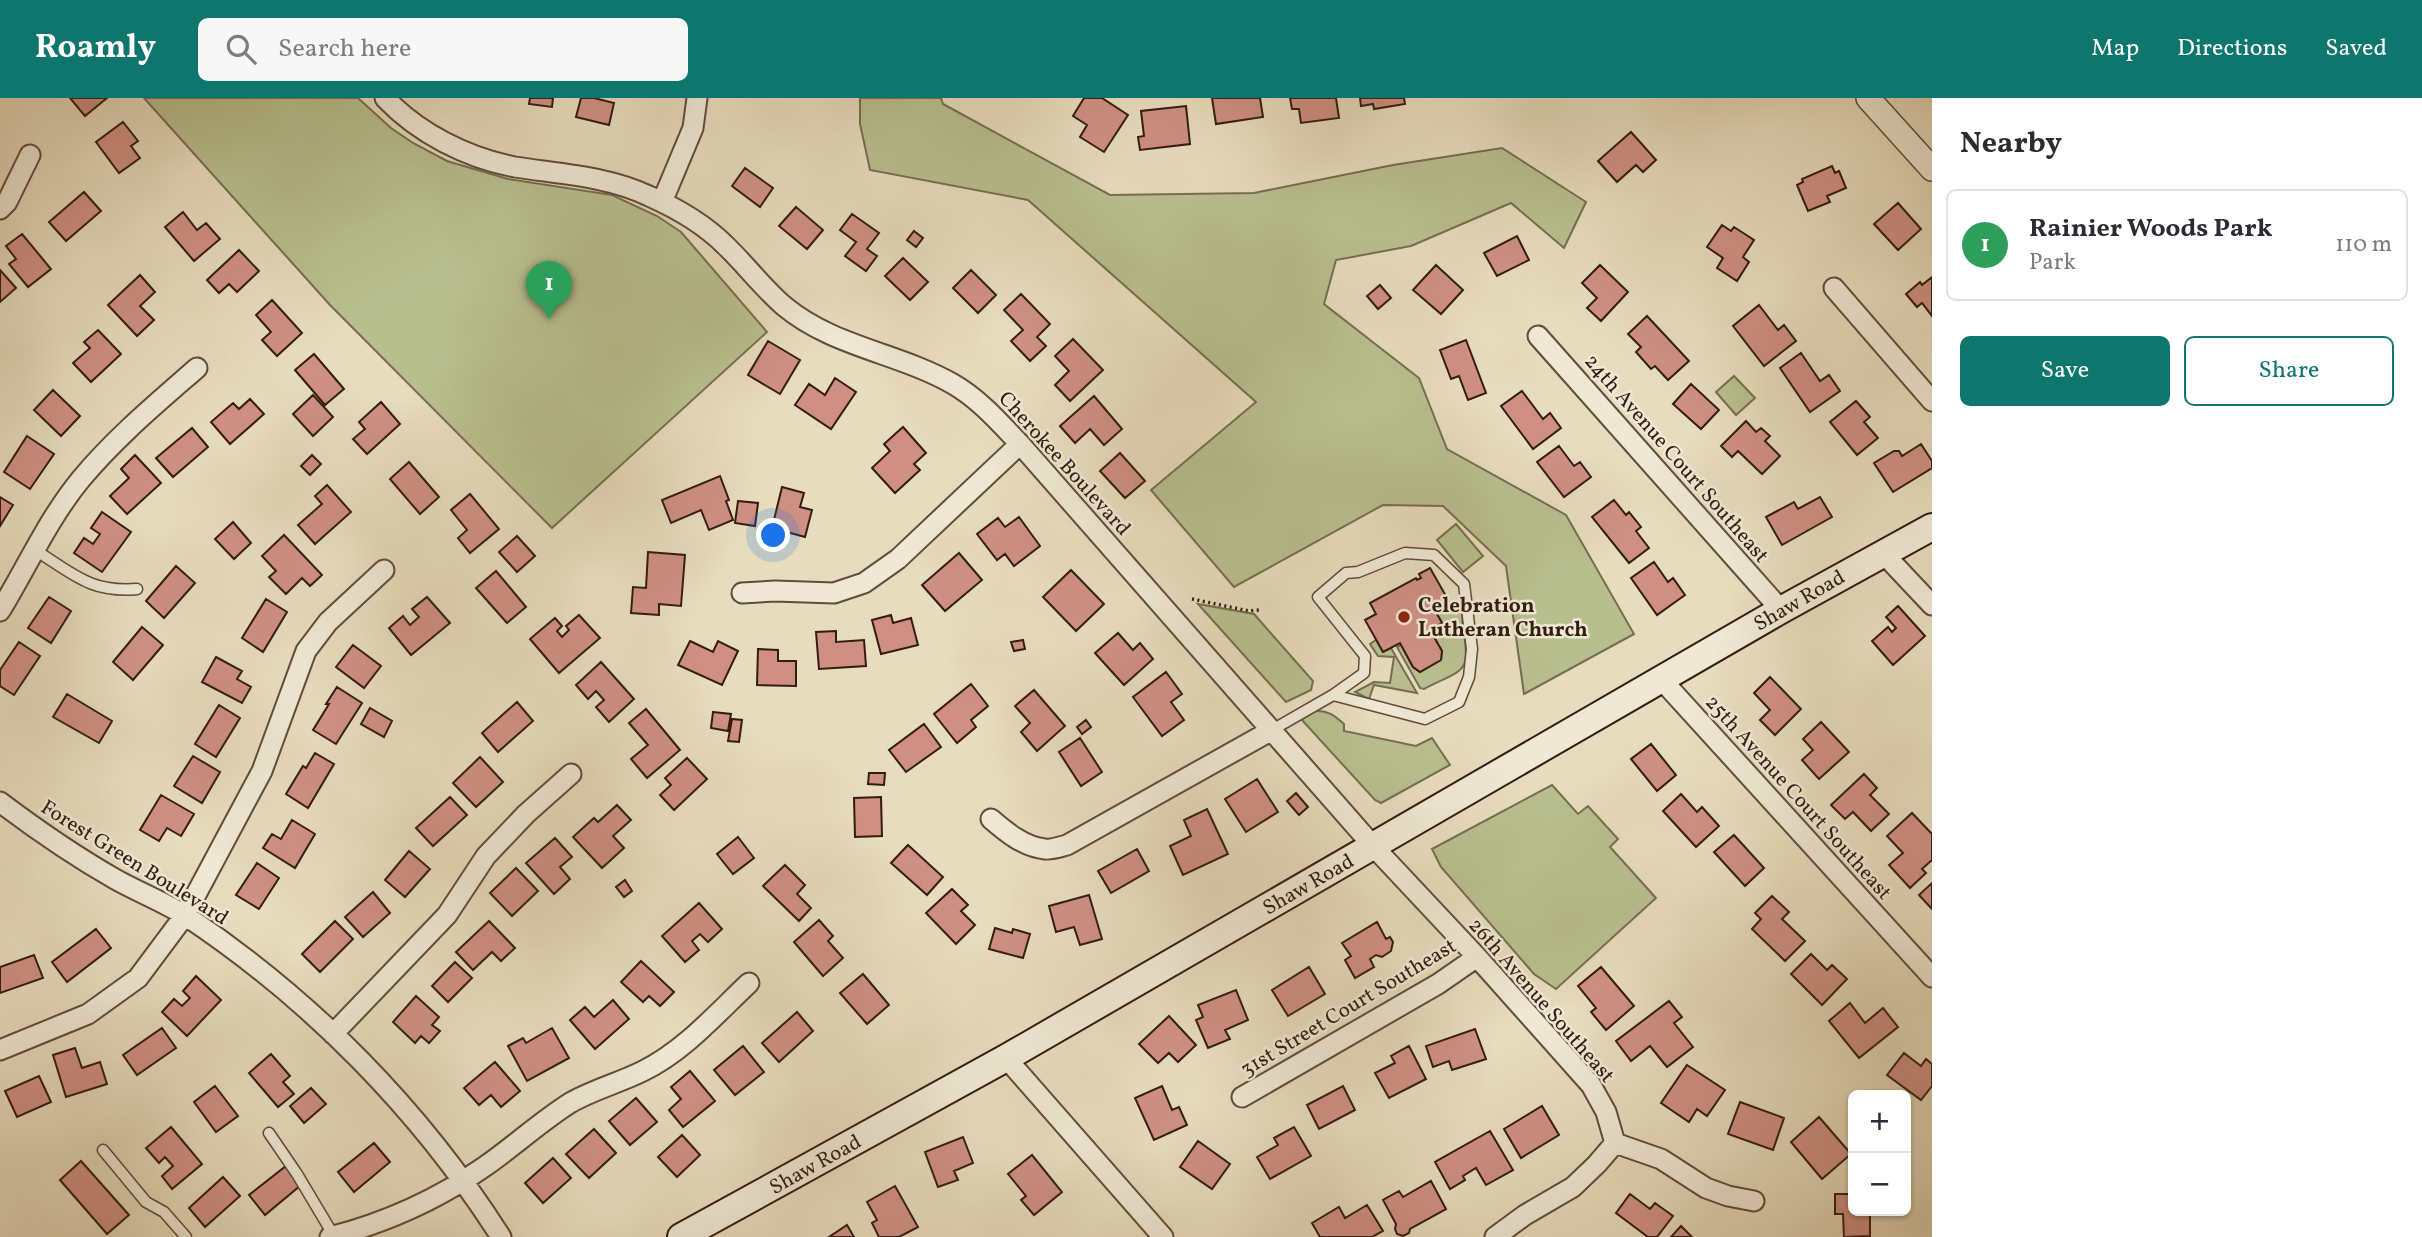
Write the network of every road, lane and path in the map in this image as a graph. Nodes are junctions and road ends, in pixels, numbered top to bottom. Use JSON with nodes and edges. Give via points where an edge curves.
{"nodes":[{"id":1,"x":385,"y":98,"type":"edge"},
{"id":2,"x":697,"y":98,"type":"edge"},
{"id":3,"x":1868,"y":98,"type":"edge"},
{"id":4,"x":30,"y":155,"type":"dead end"},
{"id":5,"x":1932,"y":169,"type":"edge"},
{"id":6,"x":662,"y":202,"type":"junction"},
{"id":7,"x":0,"y":209,"type":"edge"},
{"id":8,"x":1833,"y":288,"type":"dead end"},
{"id":9,"x":1538,"y":336,"type":"dead end"},
{"id":10,"x":197,"y":368,"type":"dead end"},
{"id":11,"x":1932,"y":401,"type":"edge"},
{"id":12,"x":1020,"y":444,"type":"junction"},
{"id":13,"x":1932,"y":527,"type":"edge"},
{"id":14,"x":35,"y":550,"type":"junction"},
{"id":15,"x":1883,"y":553,"type":"junction"},
{"id":16,"x":384,"y":570,"type":"dead end"},
{"id":17,"x":137,"y":589,"type":"dead end"},
{"id":18,"x":743,"y":593,"type":"dead end"},
{"id":19,"x":1192,"y":599,"type":"dead end"},
{"id":20,"x":1932,"y":605,"type":"edge"},
{"id":21,"x":1260,"y":610,"type":"dead end"},
{"id":22,"x":1781,"y":610,"type":"junction"},
{"id":23,"x":0,"y":611,"type":"edge"},
{"id":24,"x":1661,"y":679,"type":"junction"},
{"id":25,"x":1332,"y":695,"type":"junction"},
{"id":26,"x":1272,"y":730,"type":"junction"},
{"id":27,"x":571,"y":774,"type":"dead end"},
{"id":28,"x":0,"y":802,"type":"edge"},
{"id":29,"x":991,"y":819,"type":"dead end"},
{"id":30,"x":1373,"y":846,"type":"junction"},
{"id":31,"x":184,"y":915,"type":"junction"},
{"id":32,"x":1477,"y":957,"type":"junction"},
{"id":33,"x":1932,"y":977,"type":"edge"},
{"id":34,"x":749,"y":984,"type":"dead end"},
{"id":35,"x":333,"y":1034,"type":"junction"},
{"id":36,"x":0,"y":1050,"type":"edge"},
{"id":37,"x":1006,"y":1058,"type":"junction"},
{"id":38,"x":1242,"y":1097,"type":"dead end"},
{"id":39,"x":269,"y":1133,"type":"dead end"},
{"id":40,"x":1615,"y":1143,"type":"junction"},
{"id":41,"x":103,"y":1150,"type":"dead end"},
{"id":42,"x":463,"y":1179,"type":"junction"},
{"id":43,"x":1754,"y":1201,"type":"dead end"},
{"id":44,"x":186,"y":1237,"type":"edge"},
{"id":45,"x":332,"y":1237,"type":"edge"},
{"id":46,"x":501,"y":1237,"type":"edge"},
{"id":47,"x":681,"y":1237,"type":"edge"},
{"id":48,"x":1163,"y":1237,"type":"edge"},
{"id":49,"x":1495,"y":1237,"type":"edge"}],
"edges":[{"from":1,"to":6,"type":"street","name":"Cherokee Boulevard","via":[[419,127],[473,155],[512,166],[600,179]]},
{"from":2,"to":6,"type":"street","via":[[693,128]]},
{"from":3,"to":5,"type":"street"},
{"from":4,"to":7,"type":"street"},
{"from":6,"to":12,"type":"street","name":"Cherokee Boulevard","via":[[709,230],[784,306],[821,330],[952,383]]},
{"from":8,"to":11,"type":"street"},
{"from":9,"to":22,"type":"street","name":"24th Avenue Court Southeast"},
{"from":10,"to":14,"type":"street","via":[[81,479]]},
{"from":12,"to":18,"type":"street","via":[[898,559],[864,583],[834,593]]},
{"from":12,"to":26,"type":"street","name":"Cherokee Boulevard"},
{"from":13,"to":15,"type":"main road","name":"Shaw Road"},
{"from":14,"to":17,"type":"lane","via":[[90,585]]},
{"from":14,"to":23,"type":"street"},
{"from":15,"to":20,"type":"street"},
{"from":15,"to":22,"type":"main road","name":"Shaw Road"},
{"from":16,"to":31,"type":"street","via":[[328,622],[306,651],[262,771]]},
{"from":19,"to":21,"type":"path"},
{"from":22,"to":24,"type":"main road","name":"Shaw Road"},
{"from":24,"to":30,"type":"main road","name":"Shaw Road"},
{"from":24,"to":33,"type":"street","name":"25th Avenue Court Southeast"},
{"from":25,"to":25,"type":"lane","via":[[1364,673],[1365,656],[1318,597],[1346,573],[1405,552],[1434,555],[1464,584],[1472,649],[1469,677],[1459,702],[1425,719]]},
{"from":25,"to":26,"type":"lane"},
{"from":26,"to":29,"type":"street","via":[[1067,845],[1046,850],[1025,843]]},
{"from":26,"to":30,"type":"street","name":"Cherokee Boulevard"},
{"from":27,"to":35,"type":"street","via":[[486,856],[447,915]]},
{"from":28,"to":31,"type":"street","name":"Forest Green Boulevard","via":[[116,880]]},
{"from":30,"to":32,"type":"street","name":"26th Avenue Southeast"},
{"from":30,"to":37,"type":"main road","name":"Shaw Road"},
{"from":31,"to":35,"type":"street","name":"Forest Green Boulevard"},
{"from":31,"to":36,"type":"street","via":[[138,978],[106,1003]]},
{"from":32,"to":38,"type":"street","name":"31st Street Court Southeast","via":[[1438,985]]},
{"from":32,"to":40,"type":"street","name":"26th Avenue Southeast","via":[[1591,1085],[1606,1112]]},
{"from":34,"to":42,"type":"street","via":[[665,1058],[570,1103]]},
{"from":35,"to":42,"type":"street","name":"Forest Green Boulevard","via":[[388,1089]]},
{"from":37,"to":47,"type":"main road","name":"Shaw Road"},
{"from":37,"to":48,"type":"street"},
{"from":39,"to":45,"type":"lane"},
{"from":40,"to":43,"type":"street","via":[[1661,1159],[1706,1188]]},
{"from":40,"to":49,"type":"street","via":[[1573,1187]]},
{"from":41,"to":44,"type":"lane","via":[[146,1202],[164,1212]]},
{"from":42,"to":45,"type":"street","via":[[405,1212]]},
{"from":42,"to":46,"type":"street","name":"Forest Green Boulevard"}]}
